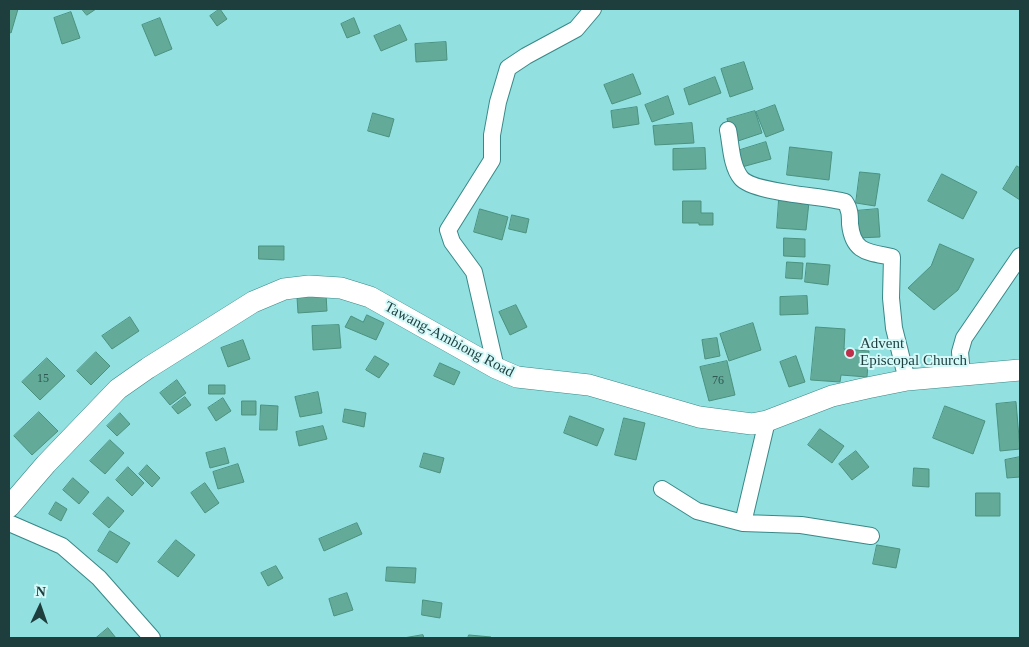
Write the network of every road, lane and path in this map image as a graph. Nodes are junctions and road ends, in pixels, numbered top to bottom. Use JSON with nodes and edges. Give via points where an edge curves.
{"nodes":[{"id":1,"x":593,"y":9,"type":"edge"},
{"id":2,"x":728,"y":130,"type":"dead end"},
{"id":3,"x":1020,"y":256,"type":"edge"},
{"id":4,"x":496,"y":368,"type":"junction"},
{"id":5,"x":1020,"y":370,"type":"edge"},
{"id":6,"x":962,"y":375,"type":"junction"},
{"id":7,"x":907,"y":380,"type":"junction"},
{"id":8,"x":767,"y":421,"type":"junction"},
{"id":9,"x":662,"y":489,"type":"dead end"},
{"id":10,"x":9,"y":507,"type":"edge"},
{"id":11,"x":744,"y":523,"type":"junction"},
{"id":12,"x":9,"y":524,"type":"edge"},
{"id":13,"x":871,"y":536,"type":"dead end"},
{"id":14,"x":152,"y":638,"type":"edge"}],
"edges":[{"from":1,"to":4,"type":"street","via":[[576,30],[508,68],[493,127],[492,160],[448,230],[452,242],[474,272]]},
{"from":2,"to":7,"type":"street","via":[[737,170],[746,183],[845,202],[849,208],[853,240],[858,246],[892,257],[894,328]]},
{"from":3,"to":6,"type":"street","via":[[964,338],[960,352]]},
{"from":4,"to":8,"type":"main road","name":"Tawang-Ambiong Road","via":[[517,377],[589,385],[698,417],[752,424]]},
{"from":4,"to":10,"type":"main road","name":"Tawang-Ambiong Road","via":[[370,297],[341,288],[309,286],[284,289],[253,302],[118,389]]},
{"from":5,"to":6,"type":"main road","name":"Tawang-Ambiong Road"},
{"from":6,"to":7,"type":"main road","name":"Tawang-Ambiong Road"},
{"from":7,"to":8,"type":"main road","name":"Tawang-Ambiong Road","via":[[832,396]]},
{"from":8,"to":11,"type":"street"},
{"from":9,"to":11,"type":"street","via":[[697,511]]},
{"from":11,"to":13,"type":"street","via":[[801,525]]},
{"from":12,"to":14,"type":"street","via":[[62,546],[99,578]]}]}
